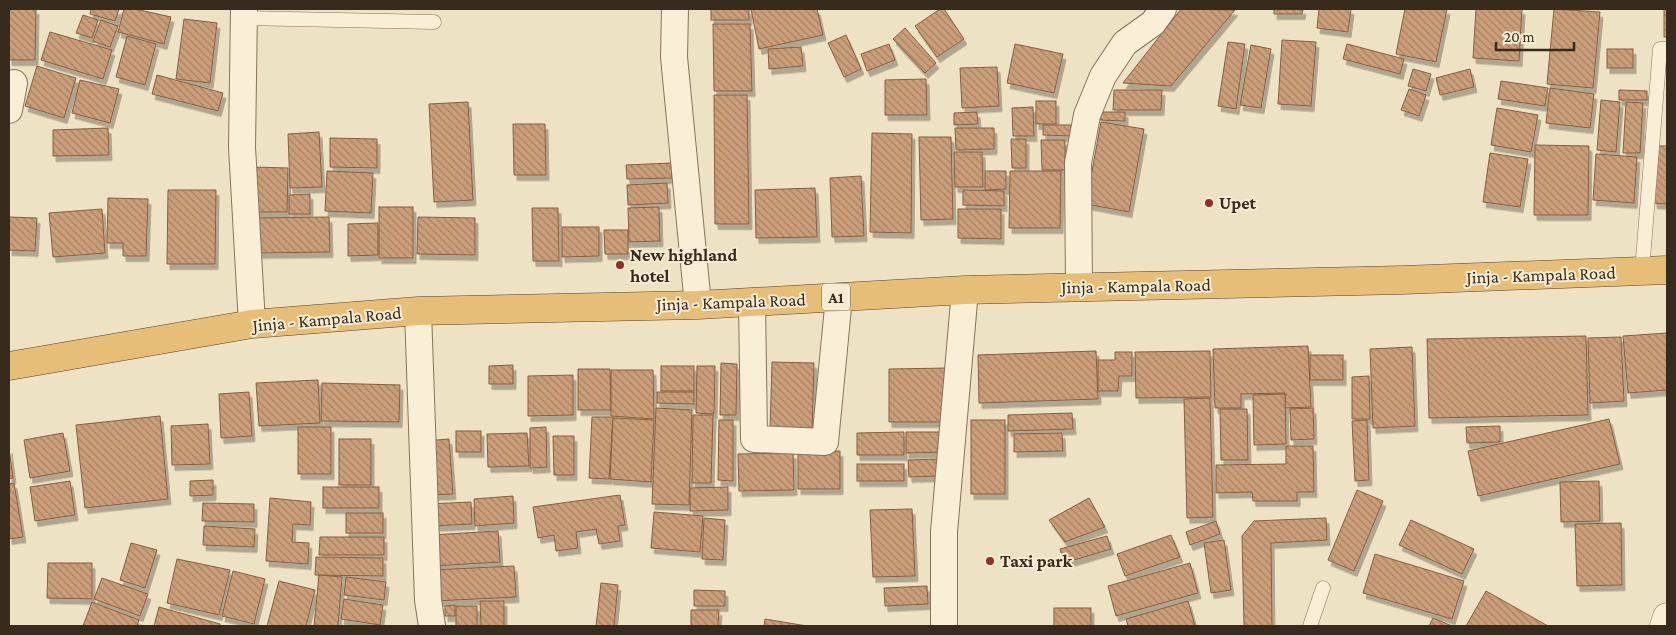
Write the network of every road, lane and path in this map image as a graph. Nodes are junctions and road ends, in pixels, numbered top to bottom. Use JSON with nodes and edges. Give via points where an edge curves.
{"nodes":[{"id":1,"x":676,"y":9,"type":"edge"},
{"id":2,"x":1163,"y":9,"type":"edge"},
{"id":3,"x":244,"y":13,"type":"edge"},
{"id":4,"x":434,"y":22,"type":"dead end"},
{"id":5,"x":1667,"y":49,"type":"edge"},
{"id":6,"x":14,"y":83,"type":"dead end"},
{"id":7,"x":9,"y":110,"type":"edge"},
{"id":8,"x":1655,"y":271,"type":"edge"},
{"id":9,"x":1079,"y":287,"type":"junction"},
{"id":10,"x":965,"y":290,"type":"junction"},
{"id":11,"x":839,"y":297,"type":"junction"},
{"id":12,"x":752,"y":302,"type":"junction"},
{"id":13,"x":698,"y":305,"type":"junction"},
{"id":14,"x":418,"y":311,"type":"junction"},
{"id":15,"x":252,"y":324,"type":"junction"},
{"id":16,"x":9,"y":366,"type":"edge"},
{"id":17,"x":1323,"y":588,"type":"dead end"},
{"id":18,"x":1667,"y":617,"type":"edge"},
{"id":19,"x":432,"y":626,"type":"edge"},
{"id":20,"x":944,"y":626,"type":"edge"},
{"id":21,"x":1310,"y":626,"type":"edge"},
{"id":22,"x":1664,"y":626,"type":"edge"}],
"edges":[{"from":1,"to":13,"type":"street","via":[[674,57]]},
{"from":2,"to":9,"type":"street","via":[[1153,23],[1124,43],[1103,76],[1087,115],[1078,163]]},
{"from":3,"to":4,"type":"lane"},
{"from":3,"to":15,"type":"street","via":[[242,146]]},
{"from":5,"to":8,"type":"lane","via":[[1660,49]]},
{"from":6,"to":7,"type":"street"},
{"from":8,"to":9,"type":"highway","name":"Jinja - Kampala Road","number":"A1"},
{"from":9,"to":10,"type":"highway","name":"Jinja - Kampala Road","number":"A1"},
{"from":10,"to":11,"type":"highway","name":"Jinja - Kampala Road","number":"A1"},
{"from":10,"to":20,"type":"street","via":[[944,532]]},
{"from":11,"to":12,"type":"highway","name":"Jinja - Kampala Road","number":"A1"},
{"from":11,"to":12,"type":"street","via":[[825,442],[754,438]]},
{"from":12,"to":13,"type":"highway","name":"Jinja - Kampala Road","number":"A1"},
{"from":13,"to":14,"type":"highway","name":"Jinja - Kampala Road","number":"A1"},
{"from":14,"to":15,"type":"highway","name":"Jinja - Kampala Road","number":"A1"},
{"from":14,"to":19,"type":"street","via":[[428,600]]},
{"from":15,"to":16,"type":"highway","name":"Jinja - Kampala Road","number":"A1"},
{"from":17,"to":21,"type":"lane"},
{"from":18,"to":22,"type":"street"}]}
